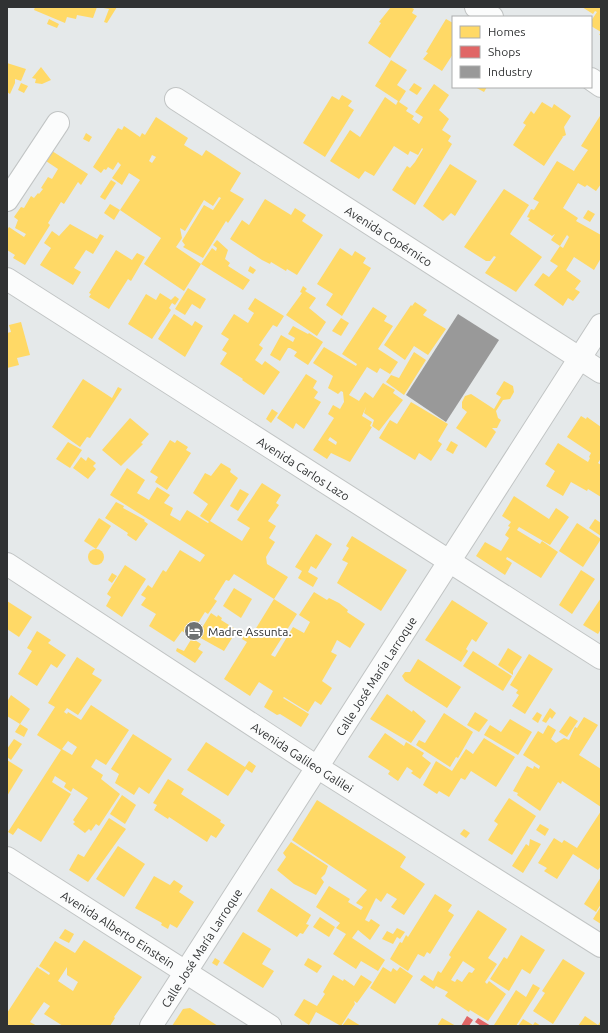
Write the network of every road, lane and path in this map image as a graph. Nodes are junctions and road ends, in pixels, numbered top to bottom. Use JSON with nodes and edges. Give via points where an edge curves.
{"nodes":[{"id":1,"x":476,"y":7,"type":"edge"},
{"id":2,"x":490,"y":16,"type":"edge"},
{"id":3,"x":592,"y":80,"type":"edge"},
{"id":4,"x":601,"y":86,"type":"edge"},
{"id":5,"x":176,"y":99,"type":"dead end"},
{"id":6,"x":58,"y":123,"type":"dead end"},
{"id":7,"x":7,"y":200,"type":"edge"},
{"id":8,"x":7,"y":279,"type":"edge"},
{"id":9,"x":601,"y":325,"type":"edge"},
{"id":10,"x":580,"y":358,"type":"junction"},
{"id":11,"x":601,"y":372,"type":"edge"},
{"id":12,"x":450,"y":560,"type":"junction"},
{"id":13,"x":7,"y":564,"type":"edge"},
{"id":14,"x":601,"y":658,"type":"edge"},
{"id":15,"x":317,"y":767,"type":"junction"},
{"id":16,"x":7,"y":858,"type":"edge"},
{"id":17,"x":601,"y":946,"type":"edge"},
{"id":18,"x":186,"y":972,"type":"junction"},
{"id":19,"x":151,"y":1026,"type":"edge"},
{"id":20,"x":270,"y":1026,"type":"edge"}],
"edges":[{"from":1,"to":2,"type":"street"},
{"from":3,"to":4,"type":"street"},
{"from":5,"to":10,"type":"street","name":"Avenida Copérnico"},
{"from":6,"to":7,"type":"street"},
{"from":8,"to":12,"type":"street","name":"Avenida Carlos Lazo"},
{"from":9,"to":10,"type":"street","name":"Calle José María Larroque"},
{"from":10,"to":11,"type":"street","name":"Avenida Copérnico"},
{"from":10,"to":12,"type":"street","name":"Calle José María Larroque"},
{"from":12,"to":14,"type":"street","name":"Avenida Carlos Lazo"},
{"from":12,"to":15,"type":"street","name":"Calle José María Larroque"},
{"from":13,"to":15,"type":"street","name":"Avenida Galileo Galilei"},
{"from":15,"to":17,"type":"street","name":"Avenida Galileo Galilei"},
{"from":15,"to":18,"type":"street","name":"Calle José María Larroque"},
{"from":16,"to":18,"type":"street","name":"Avenida Alberto Einstein"},
{"from":18,"to":19,"type":"street","name":"Calle José María Larroque"},
{"from":18,"to":20,"type":"street","name":"Avenida Alberto Einstein"}]}
